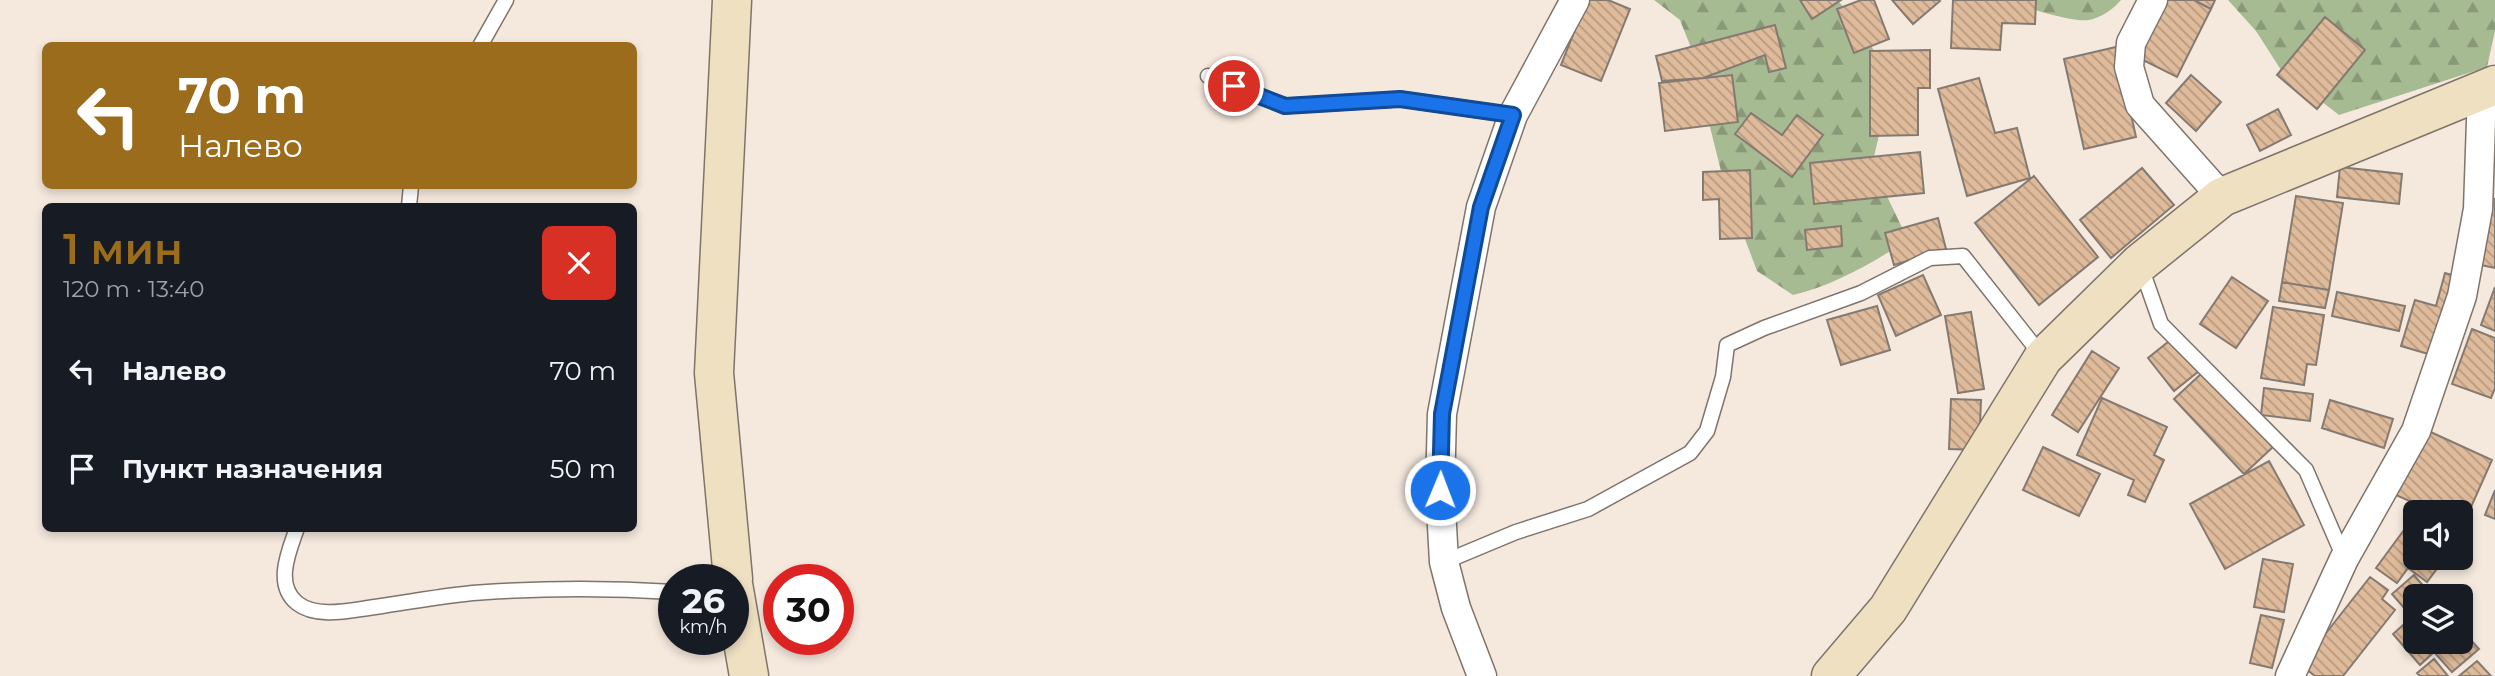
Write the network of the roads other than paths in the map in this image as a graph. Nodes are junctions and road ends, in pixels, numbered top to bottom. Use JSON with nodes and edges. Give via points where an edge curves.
{"nodes":[{"id":1,"x":506,"y":0,"type":"edge"},
{"id":2,"x":732,"y":0,"type":"edge"},
{"id":3,"x":1574,"y":0,"type":"edge"},
{"id":4,"x":2153,"y":0,"type":"edge"},
{"id":5,"x":482,"y":42,"type":"edge"},
{"id":6,"x":1208,"y":76,"type":"dead end"},
{"id":7,"x":2488,"y":88,"type":"edge"},
{"id":8,"x":1513,"y":115,"type":"junction"},
{"id":9,"x":2222,"y":197,"type":"junction"},
{"id":10,"x":2140,"y":263,"type":"junction"},
{"id":11,"x":2043,"y":358,"type":"junction"},
{"id":12,"x":296,"y":532,"type":"edge"},
{"id":13,"x":2344,"y":559,"type":"junction"},
{"id":14,"x":1444,"y":562,"type":"junction"},
{"id":15,"x":731,"y":564,"type":"edge"},
{"id":16,"x":658,"y":591,"type":"edge"},
{"id":17,"x":745,"y":655,"type":"edge"},
{"id":18,"x":749,"y":676,"type":"edge"},
{"id":19,"x":1482,"y":676,"type":"edge"},
{"id":20,"x":1831,"y":676,"type":"edge"},
{"id":21,"x":2290,"y":676,"type":"edge"}],
"edges":[{"from":1,"to":5,"type":"lane"},
{"from":2,"to":15,"type":"street","via":[[714,373]]},
{"from":3,"to":8,"type":"street"},
{"from":4,"to":9,"type":"street","via":[[2131,43],[2129,67],[2140,105]]},
{"from":6,"to":8,"type":"lane","via":[[1285,106],[1400,99]]},
{"from":7,"to":9,"type":"street"},
{"from":7,"to":13,"type":"street","via":[[2478,209],[2462,296],[2416,431]]},
{"from":8,"to":14,"type":"street","via":[[1481,207],[1442,414]]},
{"from":9,"to":10,"type":"street"},
{"from":10,"to":11,"type":"street"},
{"from":10,"to":13,"type":"lane","via":[[2161,324],[2306,470]]},
{"from":11,"to":14,"type":"lane","via":[[1963,256],[1930,258],[1861,293],[1727,345],[1707,431],[1690,453],[1588,509]]},
{"from":11,"to":20,"type":"street","via":[[1888,609]]},
{"from":12,"to":16,"type":"lane","via":[[286,559],[286,587],[298,604],[311,611],[486,592]]},
{"from":13,"to":21,"type":"street"},
{"from":14,"to":19,"type":"street"},
{"from":17,"to":18,"type":"street"}]}
